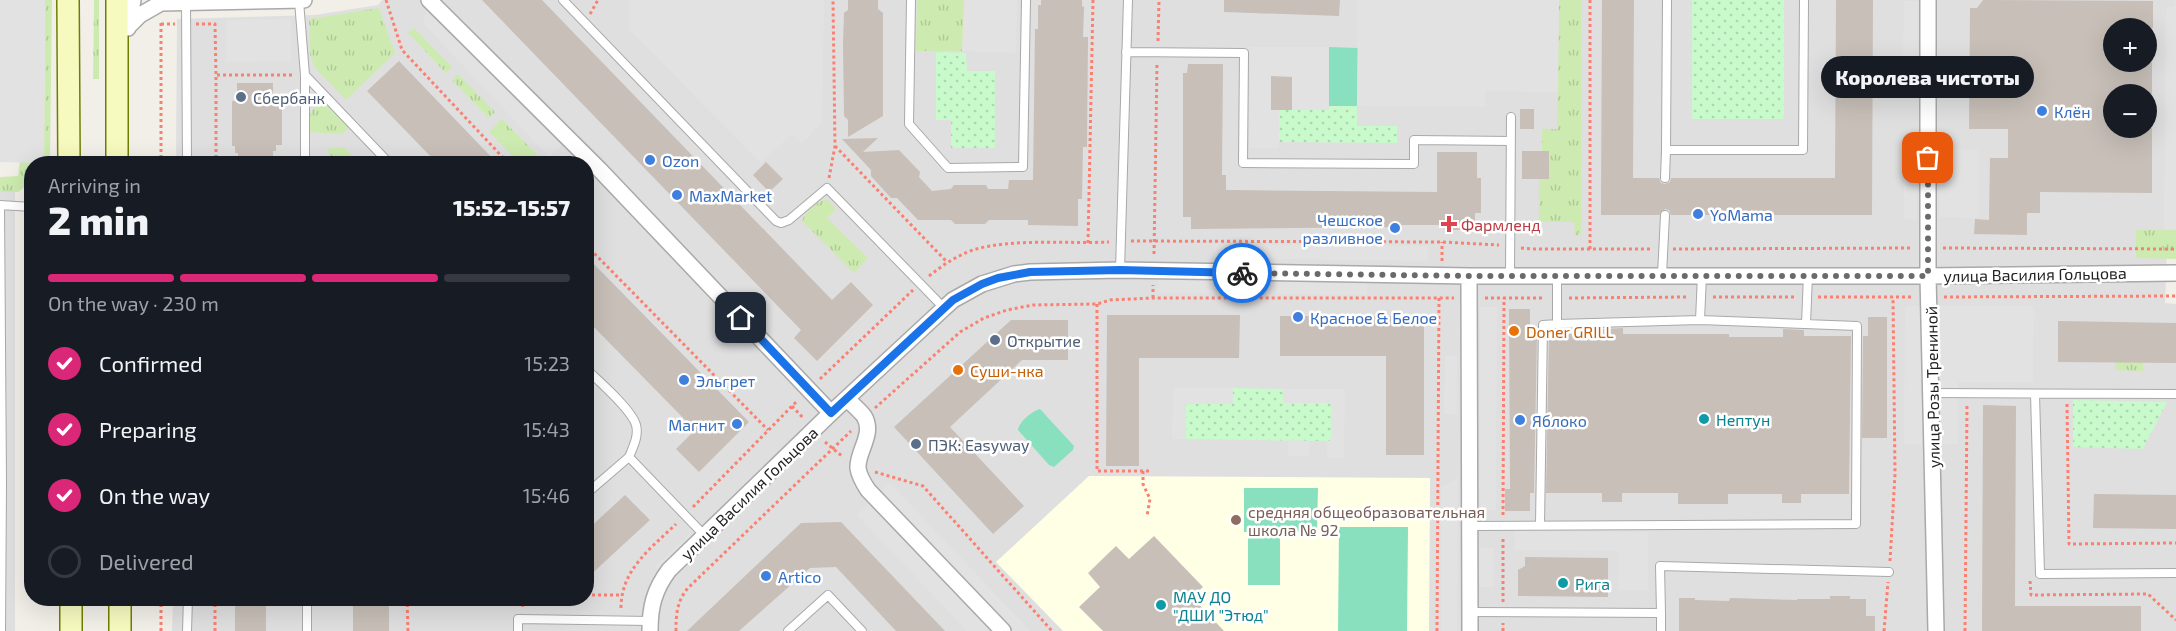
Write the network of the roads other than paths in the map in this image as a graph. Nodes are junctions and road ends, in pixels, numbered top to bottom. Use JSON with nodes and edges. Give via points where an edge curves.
{"nodes":[{"id":1,"x":68,"y":0,"type":"edge"},
{"id":2,"x":117,"y":0,"type":"edge"},
{"id":3,"x":133,"y":0,"type":"edge"},
{"id":4,"x":304,"y":0,"type":"edge"},
{"id":5,"x":429,"y":0,"type":"edge"},
{"id":6,"x":563,"y":0,"type":"edge"},
{"id":7,"x":911,"y":0,"type":"edge"},
{"id":8,"x":1026,"y":0,"type":"edge"},
{"id":9,"x":1128,"y":0,"type":"edge"},
{"id":10,"x":1667,"y":0,"type":"edge"},
{"id":11,"x":1804,"y":0,"type":"edge"},
{"id":12,"x":1928,"y":0,"type":"edge"},
{"id":13,"x":299,"y":1,"type":"edge"},
{"id":14,"x":159,"y":2,"type":"edge"},
{"id":15,"x":186,"y":3,"type":"junction"},
{"id":16,"x":130,"y":25,"type":"junction"},
{"id":17,"x":1126,"y":52,"type":"junction"},
{"id":18,"x":116,"y":65,"type":"junction"},
{"id":19,"x":305,"y":75,"type":"junction"},
{"id":20,"x":1511,"y":117,"type":"dead end"},
{"id":21,"x":1511,"y":141,"type":"junction"},
{"id":22,"x":1666,"y":150,"type":"junction"},
{"id":23,"x":69,"y":156,"type":"edge"},
{"id":24,"x":117,"y":156,"type":"edge"},
{"id":25,"x":187,"y":156,"type":"edge"},
{"id":26,"x":305,"y":156,"type":"edge"},
{"id":27,"x":382,"y":156,"type":"edge"},
{"id":28,"x":586,"y":156,"type":"edge"},
{"id":29,"x":594,"y":164,"type":"edge"},
{"id":30,"x":1665,"y":178,"type":"dead end"},
{"id":31,"x":0,"y":206,"type":"edge"},
{"id":32,"x":24,"y":207,"type":"edge"},
{"id":33,"x":1665,"y":215,"type":"dead end"},
{"id":34,"x":1120,"y":270,"type":"junction"},
{"id":35,"x":2176,"y":273,"type":"edge"},
{"id":36,"x":1510,"y":275,"type":"junction"},
{"id":37,"x":1557,"y":275,"type":"junction"},
{"id":38,"x":1662,"y":275,"type":"junction"},
{"id":39,"x":1702,"y":275,"type":"junction"},
{"id":40,"x":1808,"y":275,"type":"junction"},
{"id":41,"x":1469,"y":276,"type":"junction"},
{"id":42,"x":1928,"y":276,"type":"junction"},
{"id":43,"x":944,"y":308,"type":"junction"},
{"id":44,"x":1700,"y":320,"type":"junction"},
{"id":45,"x":1557,"y":324,"type":"junction"},
{"id":46,"x":1806,"y":324,"type":"junction"},
{"id":47,"x":594,"y":377,"type":"edge"},
{"id":48,"x":1932,"y":393,"type":"junction"},
{"id":49,"x":2035,"y":394,"type":"junction"},
{"id":50,"x":2176,"y":394,"type":"edge"},
{"id":51,"x":847,"y":399,"type":"junction"},
{"id":52,"x":831,"y":413,"type":"junction"},
{"id":53,"x":629,"y":457,"type":"junction"},
{"id":54,"x":594,"y":487,"type":"edge"},
{"id":55,"x":1540,"y":525,"type":"junction"},
{"id":56,"x":1469,"y":526,"type":"junction"},
{"id":57,"x":705,"y":536,"type":"junction"},
{"id":58,"x":1889,"y":572,"type":"road end"},
{"id":59,"x":2176,"y":573,"type":"edge"},
{"id":60,"x":70,"y":606,"type":"edge"},
{"id":61,"x":120,"y":606,"type":"edge"},
{"id":62,"x":188,"y":606,"type":"edge"},
{"id":63,"x":307,"y":606,"type":"edge"},
{"id":64,"x":1470,"y":612,"type":"junction"},
{"id":65,"x":1661,"y":613,"type":"junction"},
{"id":66,"x":650,"y":626,"type":"edge"},
{"id":67,"x":1,"y":631,"type":"edge"},
{"id":68,"x":71,"y":631,"type":"edge"},
{"id":69,"x":120,"y":631,"type":"edge"},
{"id":70,"x":187,"y":631,"type":"edge"},
{"id":71,"x":307,"y":631,"type":"edge"},
{"id":72,"x":518,"y":631,"type":"edge"},
{"id":73,"x":788,"y":631,"type":"edge"},
{"id":74,"x":862,"y":631,"type":"edge"},
{"id":75,"x":1003,"y":631,"type":"edge"},
{"id":76,"x":1470,"y":631,"type":"edge"},
{"id":77,"x":1661,"y":631,"type":"edge"},
{"id":78,"x":1936,"y":631,"type":"edge"}],
"edges":[{"from":1,"to":23,"type":"main road"},
{"from":2,"to":18,"type":"main road"},
{"from":3,"to":16,"type":"street"},
{"from":4,"to":13,"type":"street"},
{"from":5,"to":28,"type":"street"},
{"from":6,"to":43,"type":"lane","via":[[776,221],[789,220],[827,188]]},
{"from":7,"to":8,"type":"lane","via":[[909,124],[948,168],[969,168],[1023,167]]},
{"from":9,"to":17,"type":"lane"},
{"from":10,"to":22,"type":"lane"},
{"from":11,"to":22,"type":"lane","via":[[1803,150]]},
{"from":12,"to":42,"type":"street","name":"улица Розы Трениной"},
{"from":13,"to":15,"type":"street"},
{"from":13,"to":19,"type":"lane"},
{"from":14,"to":15,"type":"street"},
{"from":14,"to":16,"type":"street"},
{"from":15,"to":25,"type":"lane"},
{"from":16,"to":18,"type":"street"},
{"from":17,"to":21,"type":"lane","via":[[1244,53],[1243,162],[1414,164],[1414,140]]},
{"from":17,"to":34,"type":"lane"},
{"from":18,"to":24,"type":"main road"},
{"from":19,"to":26,"type":"lane"},
{"from":19,"to":27,"type":"lane"},
{"from":20,"to":21,"type":"lane"},
{"from":21,"to":36,"type":"lane"},
{"from":22,"to":30,"type":"lane"},
{"from":29,"to":52,"type":"street"},
{"from":31,"to":32,"type":"lane"},
{"from":31,"to":67,"type":"lane"},
{"from":33,"to":38,"type":"lane"},
{"from":34,"to":41,"type":"street","name":"улица Василия Гольцова"},
{"from":34,"to":43,"type":"street","name":"улица Василия Гольцова","via":[[1014,274],[967,291]]},
{"from":35,"to":42,"type":"street","name":"улица Василия Гольцова"},
{"from":36,"to":37,"type":"street","name":"улица Василия Гольцова"},
{"from":36,"to":41,"type":"street","name":"улица Василия Гольцова"},
{"from":37,"to":38,"type":"street","name":"улица Василия Гольцова"},
{"from":37,"to":45,"type":"lane"},
{"from":38,"to":39,"type":"street","name":"улица Василия Гольцова"},
{"from":39,"to":40,"type":"street","name":"улица Василия Гольцова"},
{"from":39,"to":44,"type":"lane"},
{"from":40,"to":42,"type":"street","name":"улица Василия Гольцова"},
{"from":40,"to":46,"type":"lane"},
{"from":41,"to":56,"type":"street"},
{"from":42,"to":48,"type":"street","name":"улица Розы Трениной"},
{"from":43,"to":51,"type":"street","name":"улица Василия Гольцова"},
{"from":44,"to":45,"type":"lane"},
{"from":44,"to":46,"type":"lane"},
{"from":45,"to":55,"type":"lane","via":[[1542,325]]},
{"from":46,"to":55,"type":"lane","via":[[1857,326],[1856,524]]},
{"from":47,"to":53,"type":"lane","via":[[632,416],[637,427]]},
{"from":48,"to":49,"type":"lane"},
{"from":48,"to":78,"type":"street","name":"улица Розы Трениной"},
{"from":49,"to":50,"type":"lane"},
{"from":49,"to":59,"type":"lane","via":[[2040,574]]},
{"from":51,"to":52,"type":"street","name":"улица Василия Гольцова"},
{"from":51,"to":75,"type":"street","via":[[864,417],[867,436],[858,467],[868,490]]},
{"from":52,"to":57,"type":"street","name":"улица Василия Гольцова"},
{"from":53,"to":54,"type":"lane"},
{"from":53,"to":57,"type":"lane"},
{"from":55,"to":56,"type":"lane"},
{"from":56,"to":64,"type":"street"},
{"from":57,"to":66,"type":"street","name":"улица Василия Гольцова","via":[[661,580],[651,604]]},
{"from":58,"to":65,"type":"lane","via":[[1660,566]]},
{"from":60,"to":68,"type":"main road"},
{"from":61,"to":69,"type":"main road"},
{"from":62,"to":70,"type":"lane"},
{"from":63,"to":71,"type":"lane"},
{"from":64,"to":65,"type":"lane"},
{"from":64,"to":76,"type":"street"},
{"from":65,"to":77,"type":"lane"},
{"from":66,"to":72,"type":"lane","via":[[518,619]]},
{"from":73,"to":74,"type":"lane","via":[[828,596]]}]}
